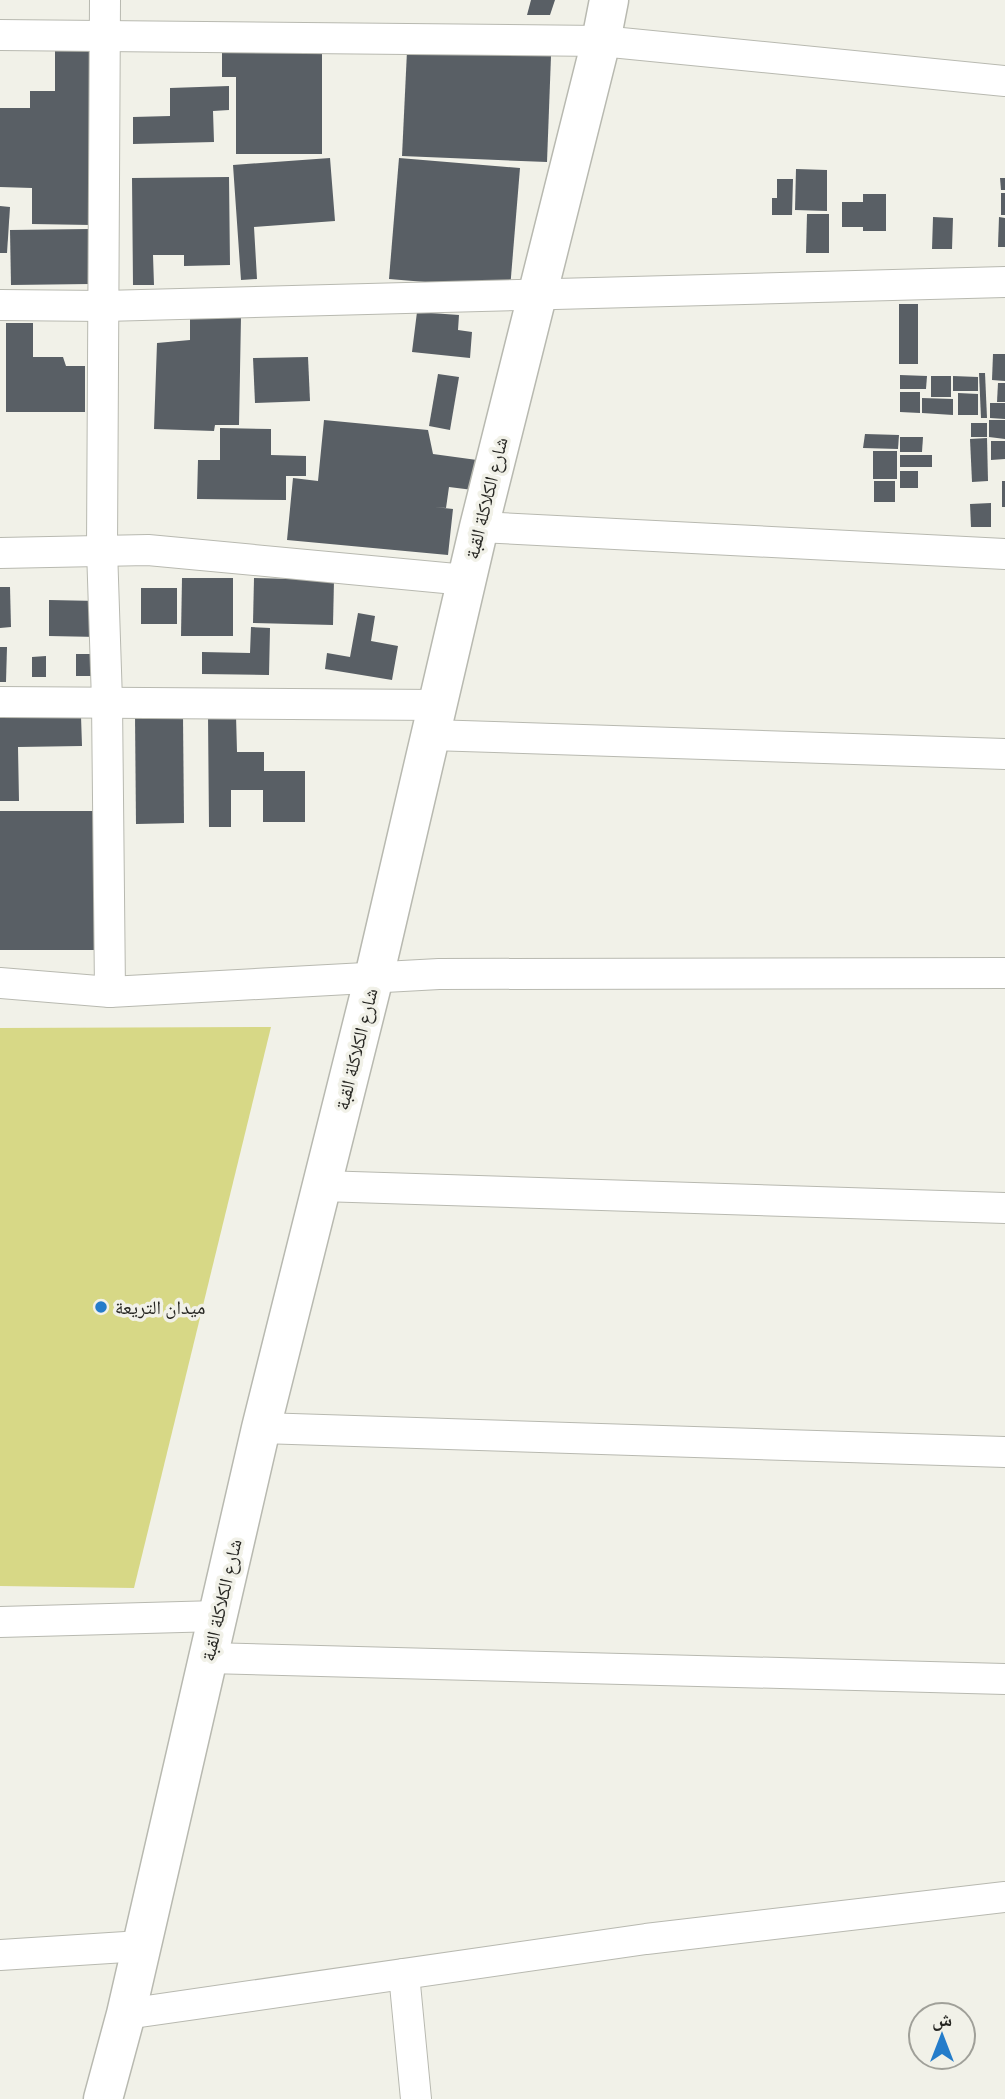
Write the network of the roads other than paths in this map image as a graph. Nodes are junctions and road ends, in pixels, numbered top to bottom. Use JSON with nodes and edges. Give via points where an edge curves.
{"nodes":[{"id":1,"x":105,"y":0,"type":"edge"},
{"id":2,"x":609,"y":0,"type":"edge"},
{"id":3,"x":0,"y":35,"type":"edge"},
{"id":4,"x":105,"y":37,"type":"junction"},
{"id":5,"x":601,"y":41,"type":"junction"},
{"id":6,"x":1005,"y":81,"type":"edge"},
{"id":7,"x":1005,"y":282,"type":"edge"},
{"id":8,"x":538,"y":295,"type":"junction"},
{"id":9,"x":0,"y":305,"type":"edge"},
{"id":10,"x":104,"y":306,"type":"junction"},
{"id":11,"x":478,"y":527,"type":"junction"},
{"id":12,"x":103,"y":549,"type":"junction"},
{"id":13,"x":0,"y":553,"type":"edge"},
{"id":14,"x":1005,"y":554,"type":"edge"},
{"id":15,"x":466,"y":580,"type":"junction"},
{"id":16,"x":107,"y":701,"type":"junction"},
{"id":17,"x":0,"y":702,"type":"edge"},
{"id":18,"x":435,"y":720,"type":"junction"},
{"id":19,"x":1005,"y":754,"type":"edge"},
{"id":20,"x":1005,"y":974,"type":"edge"},
{"id":21,"x":374,"y":977,"type":"junction"},
{"id":22,"x":0,"y":983,"type":"edge"},
{"id":23,"x":110,"y":992,"type":"junction"},
{"id":24,"x":321,"y":1186,"type":"junction"},
{"id":25,"x":1005,"y":1208,"type":"edge"},
{"id":26,"x":261,"y":1428,"type":"junction"},
{"id":27,"x":1005,"y":1452,"type":"edge"},
{"id":28,"x":218,"y":1616,"type":"junction"},
{"id":29,"x":0,"y":1622,"type":"edge"},
{"id":30,"x":208,"y":1658,"type":"junction"},
{"id":31,"x":1005,"y":1679,"type":"edge"},
{"id":32,"x":1005,"y":1897,"type":"edge"},
{"id":33,"x":141,"y":1947,"type":"junction"},
{"id":34,"x":0,"y":1955,"type":"edge"},
{"id":35,"x":404,"y":1974,"type":"junction"},
{"id":36,"x":126,"y":2014,"type":"junction"},
{"id":37,"x":103,"y":2099,"type":"edge"},
{"id":38,"x":416,"y":2099,"type":"edge"}],
"edges":[{"from":1,"to":4,"type":"street"},
{"from":2,"to":5,"type":"street","name":"شارع الكلاكلة القبة"},
{"from":3,"to":4,"type":"street"},
{"from":4,"to":5,"type":"street"},
{"from":4,"to":10,"type":"street"},
{"from":5,"to":6,"type":"street"},
{"from":5,"to":8,"type":"street","name":"شارع الكلاكلة القبة"},
{"from":7,"to":8,"type":"street"},
{"from":8,"to":10,"type":"street"},
{"from":8,"to":11,"type":"street","name":"شارع الكلاكلة القبة"},
{"from":9,"to":10,"type":"street"},
{"from":10,"to":12,"type":"street"},
{"from":11,"to":14,"type":"street"},
{"from":11,"to":15,"type":"street","name":"شارع الكلاكلة القبة"},
{"from":12,"to":13,"type":"street"},
{"from":12,"to":15,"type":"street"},
{"from":12,"to":16,"type":"street"},
{"from":15,"to":18,"type":"street","name":"شارع الكلاكلة القبة"},
{"from":16,"to":17,"type":"street"},
{"from":16,"to":18,"type":"street"},
{"from":16,"to":23,"type":"street"},
{"from":18,"to":19,"type":"street"},
{"from":18,"to":21,"type":"street","name":"شارع الكلاكلة القبة"},
{"from":20,"to":21,"type":"street"},
{"from":21,"to":23,"type":"street"},
{"from":21,"to":24,"type":"street","name":"شارع الكلاكلة القبة"},
{"from":22,"to":23,"type":"street"},
{"from":24,"to":25,"type":"street"},
{"from":24,"to":26,"type":"street","name":"شارع الكلاكلة القبة"},
{"from":26,"to":27,"type":"street"},
{"from":26,"to":28,"type":"street","name":"شارع الكلاكلة القبة"},
{"from":28,"to":29,"type":"street"},
{"from":28,"to":30,"type":"street","name":"شارع الكلاكلة القبة"},
{"from":30,"to":31,"type":"street"},
{"from":30,"to":33,"type":"street","name":"شارع الكلاكلة القبة"},
{"from":32,"to":35,"type":"street","via":[[646,1939]]},
{"from":33,"to":34,"type":"street"},
{"from":33,"to":36,"type":"street","name":"شارع الكلاكلة القبة"},
{"from":35,"to":36,"type":"street"},
{"from":35,"to":38,"type":"street"},
{"from":36,"to":37,"type":"street","name":"شارع الكلاكلة القبة"}]}
